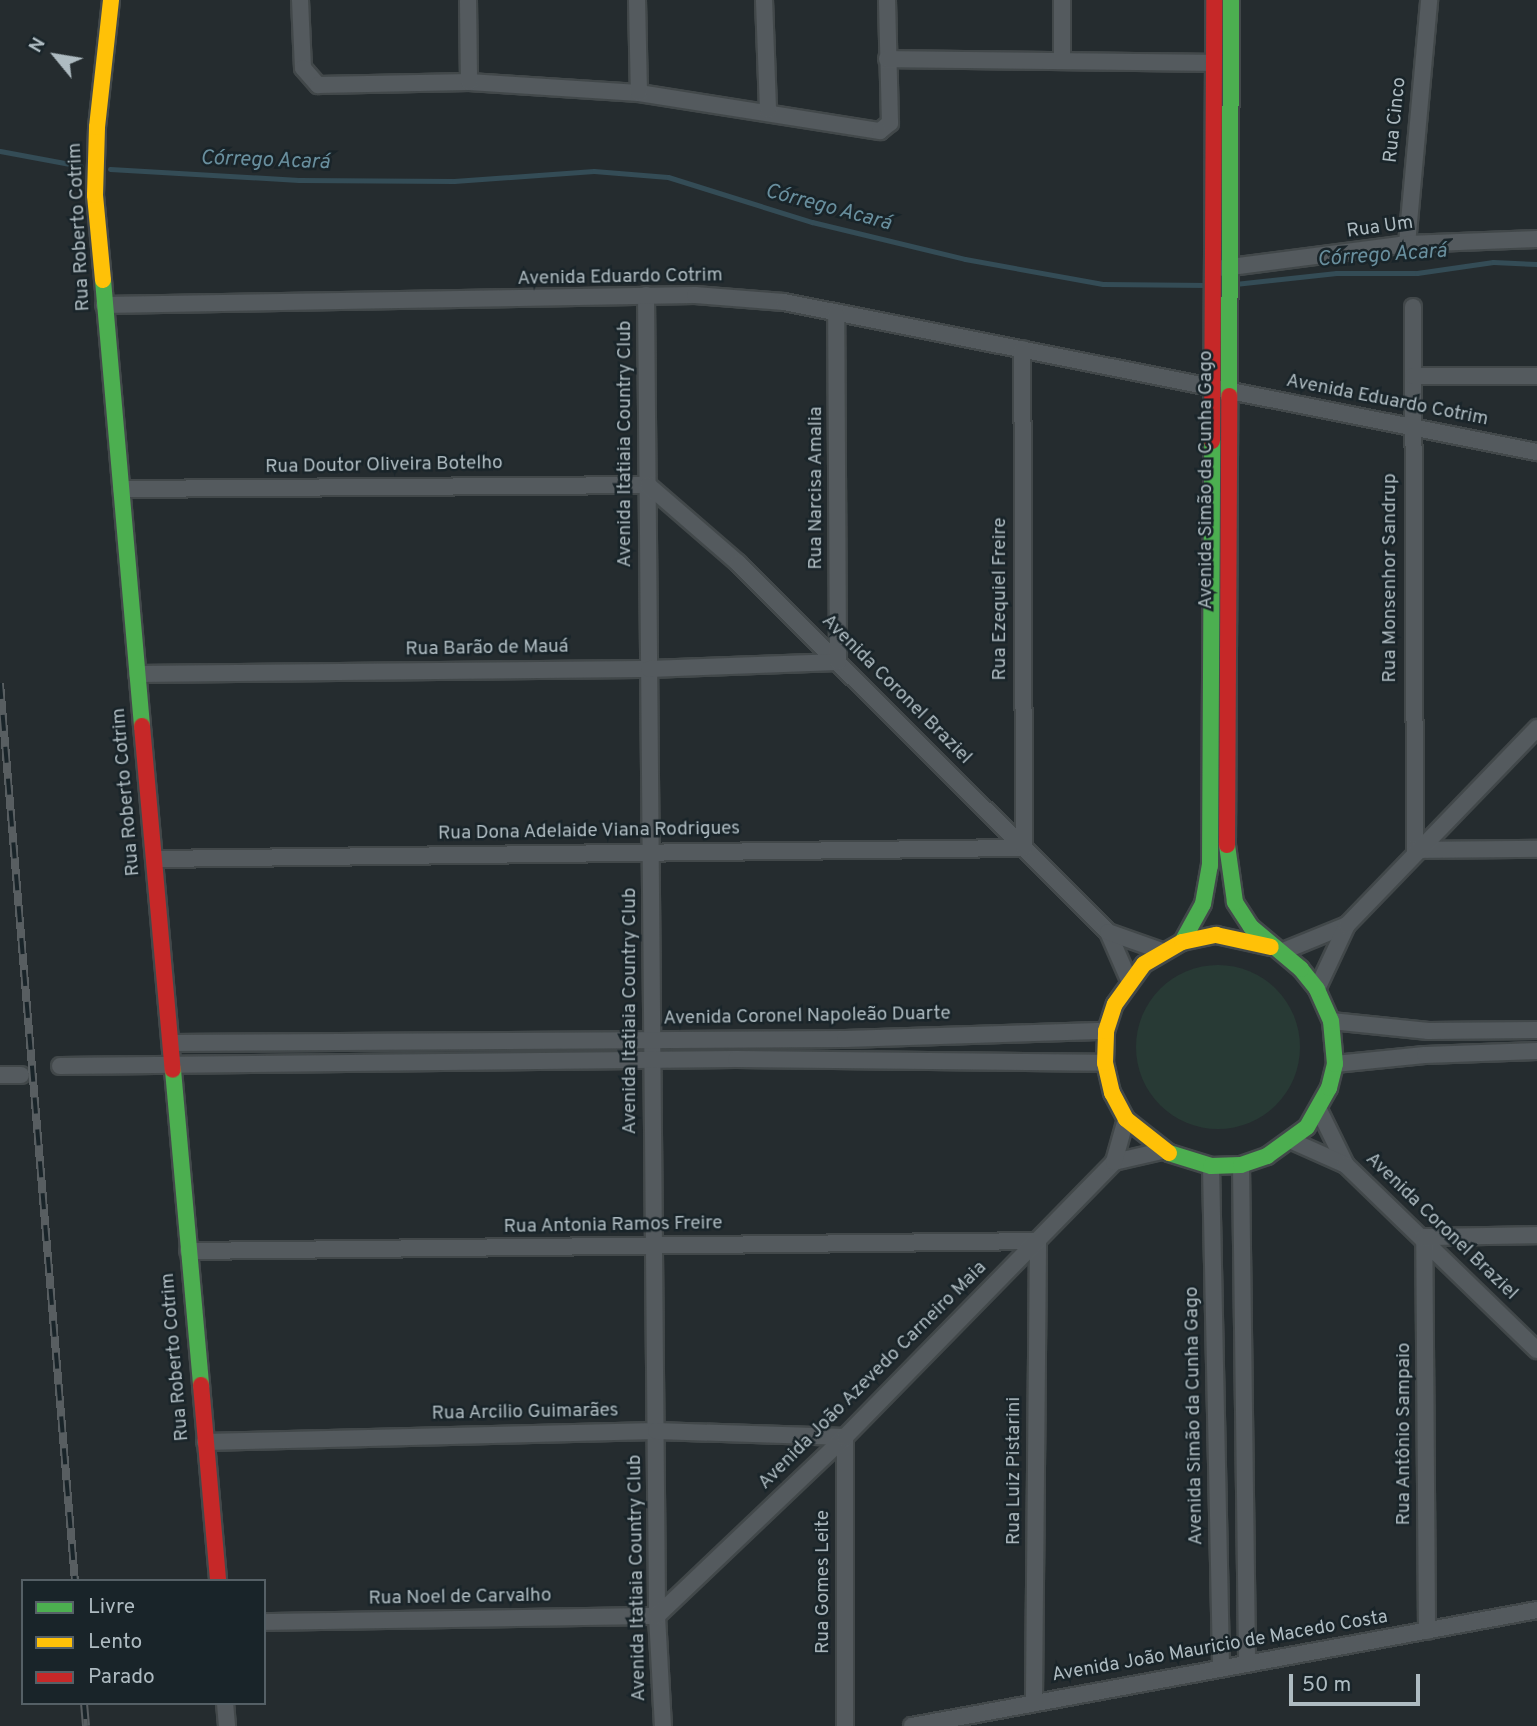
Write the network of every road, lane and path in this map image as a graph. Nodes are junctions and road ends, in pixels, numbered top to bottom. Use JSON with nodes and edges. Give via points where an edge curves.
{"nodes":[{"id":1,"x":111,"y":0,"type":"edge"},
{"id":2,"x":300,"y":0,"type":"edge"},
{"id":3,"x":468,"y":0,"type":"edge"},
{"id":4,"x":637,"y":0,"type":"edge"},
{"id":5,"x":764,"y":0,"type":"edge"},
{"id":6,"x":887,"y":0,"type":"edge"},
{"id":7,"x":1062,"y":0,"type":"edge"},
{"id":8,"x":1214,"y":0,"type":"edge"},
{"id":9,"x":1231,"y":0,"type":"edge"},
{"id":10,"x":1429,"y":0,"type":"edge"},
{"id":11,"x":887,"y":59,"type":"junction"},
{"id":12,"x":1062,"y":59,"type":"junction"},
{"id":13,"x":1213,"y":63,"type":"junction"},
{"id":14,"x":469,"y":82,"type":"junction"},
{"id":15,"x":639,"y":93,"type":"junction"},
{"id":16,"x":768,"y":110,"type":"junction"},
{"id":17,"x":1537,"y":239,"type":"edge"},
{"id":18,"x":1407,"y":244,"type":"junction"},
{"id":19,"x":1221,"y":271,"type":"junction"},
{"id":20,"x":646,"y":295,"type":"junction"},
{"id":21,"x":1221,"y":297,"type":"junction"},
{"id":22,"x":104,"y":305,"type":"junction"},
{"id":23,"x":1413,"y":307,"type":"dead end"},
{"id":24,"x":836,"y":314,"type":"junction"},
{"id":25,"x":1022,"y":349,"type":"junction"},
{"id":26,"x":1413,"y":376,"type":"junction"},
{"id":27,"x":1537,"y":376,"type":"edge"},
{"id":28,"x":1211,"y":388,"type":"junction"},
{"id":29,"x":1228,"y":391,"type":"junction"},
{"id":30,"x":1412,"y":428,"type":"junction"},
{"id":31,"x":1537,"y":452,"type":"edge"},
{"id":32,"x":648,"y":485,"type":"junction"},
{"id":33,"x":121,"y":489,"type":"junction"},
{"id":34,"x":1219,"y":547,"type":"junction"},
{"id":35,"x":838,"y":662,"type":"junction"},
{"id":36,"x":649,"y":669,"type":"junction"},
{"id":37,"x":137,"y":674,"type":"junction"},
{"id":38,"x":1537,"y":728,"type":"edge"},
{"id":39,"x":1024,"y":848,"type":"junction"},
{"id":40,"x":1537,"y":849,"type":"edge"},
{"id":41,"x":1415,"y":850,"type":"junction"},
{"id":42,"x":651,"y":851,"type":"junction"},
{"id":43,"x":155,"y":859,"type":"junction"},
{"id":44,"x":1227,"y":865,"type":"junction"},
{"id":45,"x":1210,"y":866,"type":"junction"},
{"id":46,"x":1347,"y":925,"type":"junction"},
{"id":47,"x":1108,"y":932,"type":"junction"},
{"id":48,"x":1182,"y":942,"type":"junction"},
{"id":49,"x":1276,"y":950,"type":"junction"},
{"id":50,"x":1162,"y":951,"type":"junction"},
{"id":51,"x":1129,"y":980,"type":"junction"},
{"id":52,"x":1317,"y":989,"type":"junction"},
{"id":53,"x":1331,"y":1021,"type":"junction"},
{"id":54,"x":1537,"y":1030,"type":"edge"},
{"id":55,"x":1106,"y":1031,"type":"junction"},
{"id":56,"x":655,"y":1040,"type":"junction"},
{"id":57,"x":172,"y":1043,"type":"junction"},
{"id":58,"x":1537,"y":1052,"type":"edge"},
{"id":59,"x":654,"y":1061,"type":"junction"},
{"id":60,"x":1105,"y":1063,"type":"junction"},
{"id":61,"x":1335,"y":1064,"type":"junction"},
{"id":62,"x":60,"y":1066,"type":"dead end"},
{"id":63,"x":173,"y":1068,"type":"junction"},
{"id":64,"x":0,"y":1075,"type":"edge"},
{"id":65,"x":20,"y":1075,"type":"dead end"},
{"id":66,"x":1319,"y":1110,"type":"junction"},
{"id":67,"x":1126,"y":1119,"type":"junction"},
{"id":68,"x":1292,"y":1141,"type":"junction"},
{"id":69,"x":1162,"y":1151,"type":"junction"},
{"id":70,"x":1114,"y":1162,"type":"junction"},
{"id":71,"x":1241,"y":1165,"type":"junction"},
{"id":72,"x":1346,"y":1165,"type":"junction"},
{"id":73,"x":1211,"y":1167,"type":"junction"},
{"id":74,"x":1537,"y":1236,"type":"edge"},
{"id":75,"x":1424,"y":1237,"type":"junction"},
{"id":76,"x":1038,"y":1241,"type":"junction"},
{"id":77,"x":653,"y":1246,"type":"junction"},
{"id":78,"x":188,"y":1251,"type":"junction"},
{"id":79,"x":1212,"y":1259,"type":"junction"},
{"id":80,"x":1242,"y":1259,"type":"junction"},
{"id":81,"x":1529,"y":1334,"type":"edge"},
{"id":82,"x":1537,"y":1350,"type":"edge"},
{"id":83,"x":656,"y":1431,"type":"junction"},
{"id":84,"x":845,"y":1437,"type":"junction"},
{"id":85,"x":205,"y":1442,"type":"junction"},
{"id":86,"x":218,"y":1579,"type":"edge"},
{"id":87,"x":1537,"y":1610,"type":"edge"},
{"id":88,"x":657,"y":1616,"type":"junction"},
{"id":89,"x":266,"y":1622,"type":"edge"},
{"id":90,"x":1427,"y":1631,"type":"junction"},
{"id":91,"x":1247,"y":1662,"type":"junction"},
{"id":92,"x":1221,"y":1665,"type":"junction"},
{"id":93,"x":1034,"y":1702,"type":"junction"},
{"id":94,"x":225,"y":1705,"type":"edge"},
{"id":95,"x":227,"y":1726,"type":"edge"},
{"id":96,"x":663,"y":1726,"type":"edge"},
{"id":97,"x":845,"y":1726,"type":"edge"},
{"id":98,"x":912,"y":1726,"type":"edge"}],
"edges":[{"from":1,"to":22,"type":"street","name":"Rua Roberto Cotrim","via":[[95,158]]},
{"from":2,"to":14,"type":"street","via":[[303,68],[317,86]]},
{"from":3,"to":14,"type":"street"},
{"from":4,"to":15,"type":"street"},
{"from":5,"to":16,"type":"street"},
{"from":6,"to":11,"type":"street"},
{"from":7,"to":12,"type":"street"},
{"from":8,"to":13,"type":"street","name":"Avenida Simão da Cunha Gago"},
{"from":9,"to":19,"type":"street","name":"Avenida Simão da Cunha Gago"},
{"from":10,"to":18,"type":"street","name":"Rua Cinco"},
{"from":11,"to":12,"type":"street"},
{"from":11,"to":16,"type":"street","via":[[890,123],[885,130]]},
{"from":12,"to":13,"type":"street"},
{"from":13,"to":19,"type":"street","name":"Avenida Simão da Cunha Gago"},
{"from":14,"to":15,"type":"street"},
{"from":15,"to":16,"type":"street"},
{"from":17,"to":18,"type":"street","name":"Rua Um"},
{"from":18,"to":19,"type":"street","name":"Rua Um"},
{"from":19,"to":21,"type":"street","name":"Avenida Simão da Cunha Gago"},
{"from":20,"to":22,"type":"street","name":"Avenida Eduardo Cotrim"},
{"from":20,"to":24,"type":"street","name":"Avenida Eduardo Cotrim","via":[[784,302]]},
{"from":20,"to":32,"type":"street","name":"Avenida Itatiaia Country Club"},
{"from":21,"to":28,"type":"street","name":"Avenida Simão da Cunha Gago"},
{"from":21,"to":29,"type":"street","name":"Avenida Simão da Cunha Gago"},
{"from":22,"to":33,"type":"street","name":"Rua Roberto Cotrim"},
{"from":23,"to":26,"type":"street","name":"Rua Monsenhor Sandrup"},
{"from":24,"to":25,"type":"street","name":"Avenida Eduardo Cotrim"},
{"from":24,"to":35,"type":"street","name":"Rua Narcisa Amalia"},
{"from":25,"to":28,"type":"street","name":"Avenida Eduardo Cotrim"},
{"from":25,"to":39,"type":"street","name":"Rua Ezequiel Freire"},
{"from":26,"to":27,"type":"street","name":"Avenida Eduardo Cotrim"},
{"from":26,"to":30,"type":"street","name":"Rua Monsenhor Sandrup"},
{"from":28,"to":29,"type":"street","name":"Avenida Eduardo Cotrim"},
{"from":28,"to":34,"type":"street","name":"Avenida Simão da Cunha Gago"},
{"from":29,"to":30,"type":"street","name":"Avenida Eduardo Cotrim"},
{"from":29,"to":34,"type":"street","name":"Avenida Simão da Cunha Gago"},
{"from":30,"to":31,"type":"street","name":"Avenida Eduardo Cotrim"},
{"from":30,"to":41,"type":"street","name":"Rua Monsenhor Sandrup"},
{"from":32,"to":33,"type":"street","name":"Rua Doutor Oliveira Botelho"},
{"from":32,"to":35,"type":"street","name":"Avenida Coronel Braziel","via":[[738,563]]},
{"from":32,"to":36,"type":"street","name":"Avenida Itatiaia Country Club"},
{"from":33,"to":37,"type":"street","name":"Rua Roberto Cotrim"},
{"from":34,"to":44,"type":"street","name":"Avenida Simão da Cunha Gago"},
{"from":34,"to":45,"type":"street","name":"Avenida Simão da Cunha Gago"},
{"from":35,"to":36,"type":"street","name":"Rua Barão de Mauá"},
{"from":35,"to":39,"type":"street","name":"Avenida Coronel Braziel"},
{"from":36,"to":37,"type":"street","name":"Rua Barão de Mauá"},
{"from":36,"to":42,"type":"street","name":"Avenida Itatiaia Country Club"},
{"from":37,"to":43,"type":"street","name":"Rua Roberto Cotrim"},
{"from":38,"to":41,"type":"street"},
{"from":39,"to":42,"type":"street","name":"Rua Dona Adelaide Viana Rodrigues"},
{"from":39,"to":47,"type":"street","name":"Avenida Coronel Braziel"},
{"from":40,"to":41,"type":"street"},
{"from":41,"to":46,"type":"street"},
{"from":42,"to":43,"type":"street","name":"Rua Dona Adelaide Viana Rodrigues"},
{"from":42,"to":56,"type":"street","name":"Avenida Itatiaia Country Club"},
{"from":43,"to":57,"type":"street","name":"Rua Roberto Cotrim"},
{"from":44,"to":45,"type":"street"},
{"from":44,"to":49,"type":"street","name":"Avenida Simão da Cunha Gago","via":[[1236,902]]},
{"from":45,"to":48,"type":"street","name":"Avenida Simão da Cunha Gago","via":[[1203,904]]},
{"from":46,"to":49,"type":"street"},
{"from":46,"to":52,"type":"street"},
{"from":47,"to":50,"type":"street","name":"Avenida Coronel Braziel"},
{"from":47,"to":51,"type":"street","name":"Avenida Coronel Braziel"},
{"from":48,"to":49,"type":"street","via":[[1216,935]]},
{"from":48,"to":50,"type":"street"},
{"from":49,"to":52,"type":"street"},
{"from":50,"to":51,"type":"street"},
{"from":51,"to":55,"type":"street"},
{"from":52,"to":53,"type":"street"},
{"from":53,"to":54,"type":"street","via":[[1428,1031]]},
{"from":53,"to":61,"type":"street"},
{"from":55,"to":56,"type":"street","name":"Avenida Coronel Napoleão Duarte"},
{"from":55,"to":60,"type":"street"},
{"from":56,"to":57,"type":"street","name":"Avenida Coronel Napoleão Duarte"},
{"from":56,"to":59,"type":"street","name":"Avenida Itatiaia Country Club"},
{"from":57,"to":63,"type":"street","name":"Rua Roberto Cotrim"},
{"from":58,"to":61,"type":"street","via":[[1425,1055]]},
{"from":59,"to":60,"type":"street"},
{"from":59,"to":63,"type":"street"},
{"from":59,"to":77,"type":"street","name":"Avenida Itatiaia Country Club"},
{"from":60,"to":67,"type":"street","via":[[1112,1093]]},
{"from":61,"to":66,"type":"street"},
{"from":62,"to":63,"type":"street"},
{"from":63,"to":78,"type":"street","name":"Rua Roberto Cotrim"},
{"from":64,"to":65,"type":"street"},
{"from":66,"to":68,"type":"street"},
{"from":66,"to":72,"type":"street","name":"Avenida Coronel Braziel"},
{"from":67,"to":69,"type":"street"},
{"from":67,"to":70,"type":"street","name":"Avenida João Azevedo Carneiro Maia"},
{"from":68,"to":71,"type":"street"},
{"from":68,"to":72,"type":"street","name":"Avenida Coronel Braziel"},
{"from":69,"to":70,"type":"street"},
{"from":69,"to":73,"type":"street"},
{"from":70,"to":76,"type":"street","name":"Avenida João Azevedo Carneiro Maia"},
{"from":71,"to":73,"type":"street"},
{"from":71,"to":80,"type":"street"},
{"from":72,"to":75,"type":"street","name":"Avenida Coronel Braziel"},
{"from":73,"to":79,"type":"street","name":"Avenida Simão da Cunha Gago"},
{"from":74,"to":75,"type":"street"},
{"from":75,"to":81,"type":"street","name":"Avenida Coronel Braziel"},
{"from":75,"to":90,"type":"street","name":"Rua Antônio Sampaio"},
{"from":76,"to":77,"type":"street","name":"Rua Antonia Ramos Freire"},
{"from":76,"to":84,"type":"street","name":"Avenida João Azevedo Carneiro Maia"},
{"from":76,"to":93,"type":"street","name":"Rua Luiz Pistarini"},
{"from":77,"to":78,"type":"street","name":"Rua Antonia Ramos Freire"},
{"from":77,"to":83,"type":"street","name":"Avenida Itatiaia Country Club"},
{"from":78,"to":85,"type":"street","name":"Rua Roberto Cotrim"},
{"from":79,"to":80,"type":"street"},
{"from":79,"to":92,"type":"street","name":"Avenida Simão da Cunha Gago"},
{"from":80,"to":91,"type":"street"},
{"from":81,"to":82,"type":"street","name":"Avenida Coronel Braziel"},
{"from":83,"to":84,"type":"street","name":"Rua Arcilio Guimarães"},
{"from":83,"to":85,"type":"street","name":"Rua Arcilio Guimarães"},
{"from":83,"to":88,"type":"street","name":"Avenida Itatiaia Country Club"},
{"from":84,"to":88,"type":"street","name":"Avenida João Azevedo Carneiro Maia"},
{"from":84,"to":97,"type":"street","name":"Rua Gomes Leite"},
{"from":85,"to":86,"type":"street","name":"Rua Roberto Cotrim"},
{"from":87,"to":90,"type":"street","name":"Avenida João Mauricio de Macedo Costa"},
{"from":88,"to":89,"type":"street","name":"Rua Noel de Carvalho"},
{"from":88,"to":96,"type":"street","name":"Avenida Itatiaia Country Club"},
{"from":90,"to":91,"type":"street","name":"Avenida João Mauricio de Macedo Costa"},
{"from":91,"to":92,"type":"street","name":"Avenida João Mauricio de Macedo Costa"},
{"from":92,"to":93,"type":"street","name":"Avenida João Mauricio de Macedo Costa"},
{"from":93,"to":98,"type":"street","name":"Avenida João Mauricio de Macedo Costa"},
{"from":94,"to":95,"type":"street"}]}
